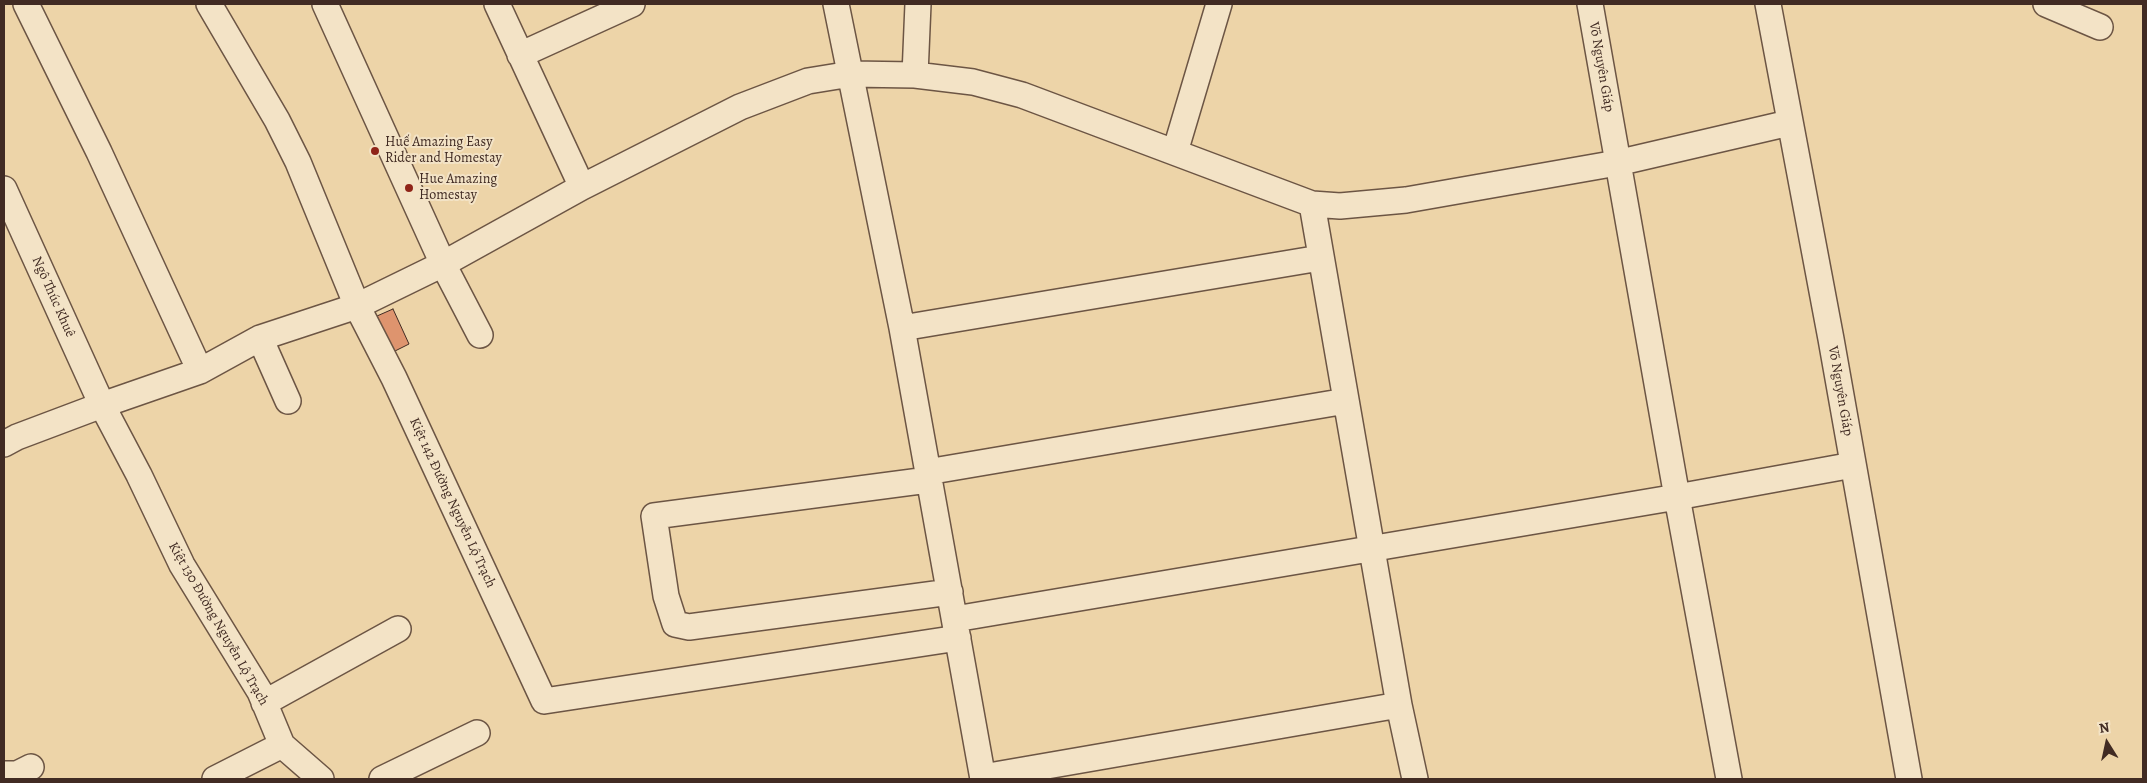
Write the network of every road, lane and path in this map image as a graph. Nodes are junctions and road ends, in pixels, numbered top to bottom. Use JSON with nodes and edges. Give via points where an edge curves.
{"nodes":[{"id":1,"x":26,"y":4,"type":"edge"},
{"id":2,"x":209,"y":4,"type":"edge"},
{"id":3,"x":325,"y":4,"type":"edge"},
{"id":4,"x":497,"y":4,"type":"edge"},
{"id":5,"x":632,"y":4,"type":"edge"},
{"id":6,"x":836,"y":4,"type":"edge"},
{"id":7,"x":918,"y":4,"type":"edge"},
{"id":8,"x":1220,"y":4,"type":"edge"},
{"id":9,"x":1590,"y":4,"type":"edge"},
{"id":10,"x":1768,"y":4,"type":"edge"},
{"id":11,"x":2046,"y":4,"type":"edge"},
{"id":12,"x":2100,"y":27,"type":"dead end"},
{"id":13,"x":520,"y":55,"type":"junction"},
{"id":14,"x":851,"y":74,"type":"junction"},
{"id":15,"x":915,"y":75,"type":"junction"},
{"id":16,"x":1789,"y":123,"type":"junction"},
{"id":17,"x":1175,"y":152,"type":"junction"},
{"id":18,"x":1617,"y":163,"type":"junction"},
{"id":19,"x":582,"y":187,"type":"junction"},
{"id":20,"x":4,"y":188,"type":"edge"},
{"id":21,"x":1312,"y":204,"type":"junction"},
{"id":22,"x":1320,"y":258,"type":"junction"},
{"id":23,"x":443,"y":264,"type":"junction"},
{"id":24,"x":357,"y":306,"type":"junction"},
{"id":25,"x":902,"y":328,"type":"junction"},
{"id":26,"x":480,"y":335,"type":"dead end"},
{"id":27,"x":260,"y":338,"type":"junction"},
{"id":28,"x":200,"y":371,"type":"junction"},
{"id":29,"x":288,"y":401,"type":"dead end"},
{"id":30,"x":1346,"y":401,"type":"junction"},
{"id":31,"x":102,"y":404,"type":"junction"},
{"id":32,"x":4,"y":444,"type":"edge"},
{"id":33,"x":1853,"y":465,"type":"junction"},
{"id":34,"x":927,"y":476,"type":"junction"},
{"id":35,"x":1676,"y":497,"type":"junction"},
{"id":36,"x":1372,"y":549,"type":"junction"},
{"id":37,"x":950,"y":592,"type":"junction"},
{"id":38,"x":398,"y":629,"type":"dead end"},
{"id":39,"x":956,"y":629,"type":"junction"},
{"id":40,"x":264,"y":703,"type":"junction"},
{"id":41,"x":1399,"y":705,"type":"junction"},
{"id":42,"x":477,"y":733,"type":"dead end"},
{"id":43,"x":282,"y":745,"type":"junction"},
{"id":44,"x":31,"y":767,"type":"dead end"},
{"id":45,"x":4,"y":774,"type":"edge"},
{"id":46,"x":983,"y":778,"type":"edge"},
{"id":47,"x":215,"y":779,"type":"edge"},
{"id":48,"x":321,"y":779,"type":"edge"},
{"id":49,"x":382,"y":779,"type":"edge"},
{"id":50,"x":1415,"y":779,"type":"edge"},
{"id":51,"x":1729,"y":779,"type":"edge"},
{"id":52,"x":1909,"y":779,"type":"edge"}],
"edges":[{"from":1,"to":28,"type":"street","via":[[99,152]]},
{"from":2,"to":24,"type":"street","name":"Kiệt 142 Đường Nguyễn Lộ Trạch","via":[[298,162]]},
{"from":3,"to":23,"type":"street"},
{"from":4,"to":13,"type":"street"},
{"from":5,"to":13,"type":"street"},
{"from":6,"to":14,"type":"street"},
{"from":7,"to":15,"type":"street"},
{"from":8,"to":17,"type":"street"},
{"from":9,"to":18,"type":"street","name":"Võ Nguyên Giáp"},
{"from":10,"to":16,"type":"street","name":"Võ Nguyên Giáp"},
{"from":11,"to":12,"type":"street"},
{"from":13,"to":19,"type":"street"},
{"from":14,"to":15,"type":"street"},
{"from":14,"to":19,"type":"street","via":[[808,81],[740,108]]},
{"from":14,"to":25,"type":"street"},
{"from":15,"to":17,"type":"street","via":[[973,82],[1022,95]]},
{"from":16,"to":18,"type":"street"},
{"from":16,"to":33,"type":"street","name":"Võ Nguyên Giáp"},
{"from":17,"to":21,"type":"street"},
{"from":18,"to":21,"type":"street","via":[[1406,200],[1340,206]]},
{"from":18,"to":35,"type":"street","name":"Võ Nguyên Giáp"},
{"from":19,"to":23,"type":"street"},
{"from":20,"to":31,"type":"street","name":"Ngô Thúc Khuê"},
{"from":21,"to":22,"type":"street"},
{"from":22,"to":25,"type":"street"},
{"from":22,"to":30,"type":"street"},
{"from":23,"to":24,"type":"street"},
{"from":23,"to":26,"type":"street"},
{"from":24,"to":27,"type":"street"},
{"from":24,"to":39,"type":"street","name":"Kiệt 142 Đường Nguyễn Lộ Trạch","via":[[399,387],[544,701]]},
{"from":25,"to":34,"type":"street"},
{"from":27,"to":28,"type":"street"},
{"from":27,"to":29,"type":"street"},
{"from":28,"to":31,"type":"street"},
{"from":30,"to":34,"type":"street"},
{"from":30,"to":36,"type":"street"},
{"from":31,"to":32,"type":"street"},
{"from":31,"to":40,"type":"street","name":"Kiệt 130 Đường Nguyễn Lộ Trạch","via":[[182,566]]},
{"from":33,"to":35,"type":"street"},
{"from":33,"to":52,"type":"street","name":"Võ Nguyên Giáp"},
{"from":34,"to":37,"type":"street"},
{"from":34,"to":37,"type":"street","via":[[654,516],[666,596],[675,624],[689,627]]},
{"from":35,"to":36,"type":"street"},
{"from":35,"to":51,"type":"street","name":"Võ Nguyên Giáp"},
{"from":36,"to":39,"type":"street"},
{"from":36,"to":41,"type":"street"},
{"from":37,"to":39,"type":"street"},
{"from":38,"to":40,"type":"street"},
{"from":39,"to":46,"type":"street"},
{"from":40,"to":43,"type":"street","name":"Kiệt 130 Đường Nguyễn Lộ Trạch"},
{"from":41,"to":46,"type":"street"},
{"from":41,"to":50,"type":"street"},
{"from":42,"to":49,"type":"street"},
{"from":43,"to":47,"type":"street"},
{"from":43,"to":48,"type":"street","name":"Kiệt 130 Đường Nguyễn Lộ Trạch"},
{"from":44,"to":45,"type":"street","via":[[17,774]]}]}
